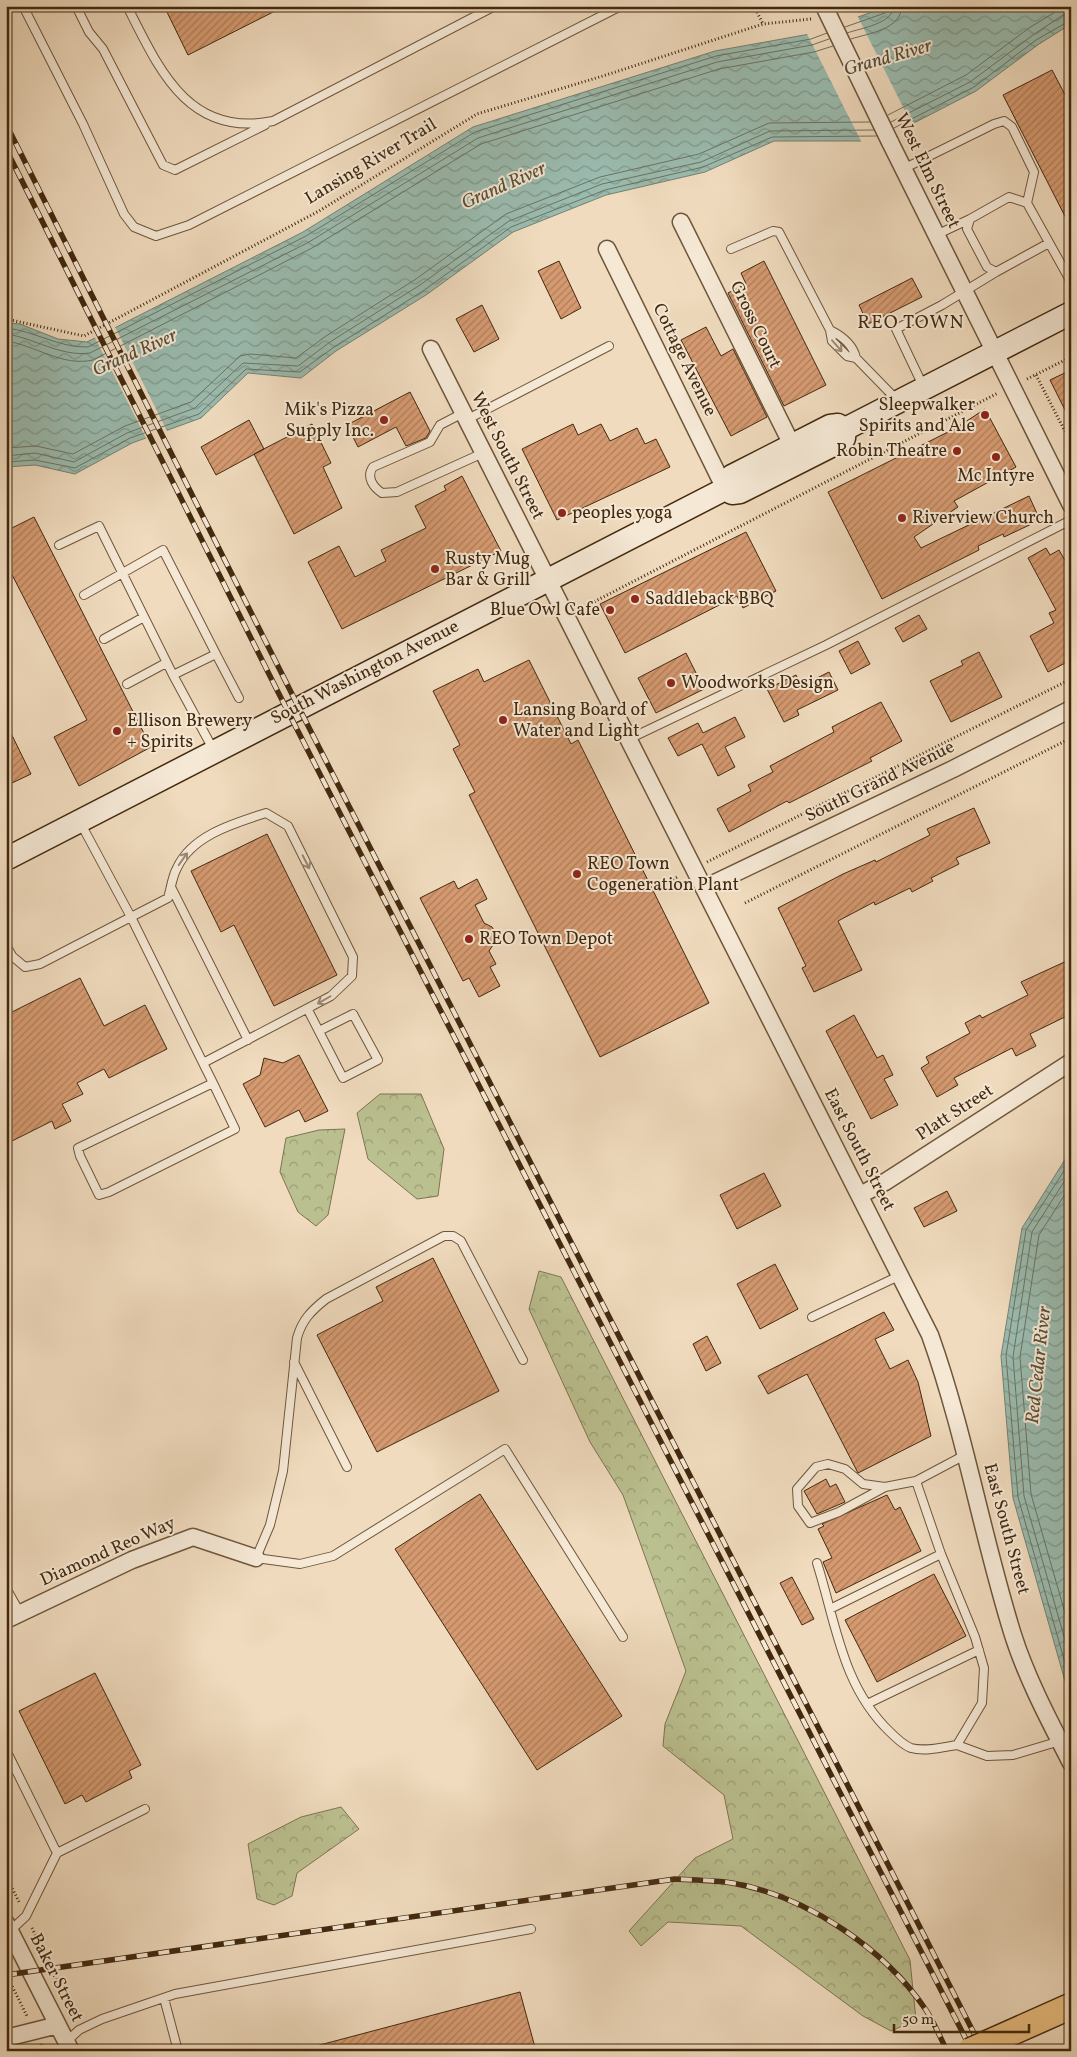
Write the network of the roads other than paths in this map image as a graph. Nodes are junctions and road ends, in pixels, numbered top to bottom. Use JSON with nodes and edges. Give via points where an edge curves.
{"nodes":[{"id":1,"x":23,"y":6,"type":"edge"},
{"id":2,"x":76,"y":6,"type":"edge"},
{"id":3,"x":127,"y":6,"type":"edge"},
{"id":4,"x":495,"y":6,"type":"edge"},
{"id":5,"x":621,"y":6,"type":"edge"},
{"id":6,"x":822,"y":12,"type":"edge"},
{"id":7,"x":273,"y":121,"type":"junction"},
{"id":8,"x":903,"y":169,"type":"junction"},
{"id":9,"x":1027,"y":203,"type":"junction"},
{"id":10,"x":970,"y":219,"type":"junction"},
{"id":11,"x":681,"y":222,"type":"dead end"},
{"id":12,"x":936,"y":235,"type":"junction"},
{"id":13,"x":1049,"y":243,"type":"junction"},
{"id":14,"x":607,"y":249,"type":"dead end"},
{"id":15,"x":731,"y":249,"type":"dead end"},
{"id":16,"x":996,"y":272,"type":"junction"},
{"id":17,"x":1071,"y":282,"type":"edge"},
{"id":18,"x":964,"y":291,"type":"junction"},
{"id":19,"x":1071,"y":313,"type":"edge"},
{"id":20,"x":610,"y":346,"type":"dead end"},
{"id":21,"x":431,"y":349,"type":"dead end"},
{"id":22,"x":994,"y":353,"type":"junction"},
{"id":23,"x":925,"y":390,"type":"junction"},
{"id":24,"x":899,"y":402,"type":"junction"},
{"id":25,"x":465,"y":417,"type":"junction"},
{"id":26,"x":845,"y":429,"type":"junction"},
{"id":27,"x":792,"y":445,"type":"junction"},
{"id":28,"x":483,"y":453,"type":"junction"},
{"id":29,"x":725,"y":489,"type":"junction"},
{"id":30,"x":1071,"y":505,"type":"edge"},
{"id":31,"x":1071,"y":520,"type":"edge"},
{"id":32,"x":59,"y":545,"type":"dead end"},
{"id":33,"x":122,"y":574,"type":"junction"},
{"id":34,"x":547,"y":580,"type":"junction"},
{"id":35,"x":84,"y":595,"type":"dead end"},
{"id":36,"x":144,"y":617,"type":"junction"},
{"id":37,"x":104,"y":639,"type":"dead end"},
{"id":38,"x":216,"y":654,"type":"junction"},
{"id":39,"x":166,"y":663,"type":"junction"},
{"id":40,"x":173,"y":675,"type":"junction"},
{"id":41,"x":127,"y":684,"type":"dead end"},
{"id":42,"x":239,"y":698,"type":"dead end"},
{"id":43,"x":1071,"y":709,"type":"edge"},
{"id":44,"x":629,"y":739,"type":"junction"},
{"id":45,"x":214,"y":751,"type":"junction"},
{"id":46,"x":79,"y":821,"type":"junction"},
{"id":47,"x":6,"y":859,"type":"edge"},
{"id":48,"x":171,"y":887,"type":"junction"},
{"id":49,"x":704,"y":888,"type":"junction"},
{"id":50,"x":131,"y":917,"type":"junction"},
{"id":51,"x":6,"y":945,"type":"edge"},
{"id":52,"x":308,"y":1010,"type":"junction"},
{"id":53,"x":319,"y":1031,"type":"junction"},
{"id":54,"x":248,"y":1040,"type":"junction"},
{"id":55,"x":1071,"y":1062,"type":"edge"},
{"id":56,"x":203,"y":1063,"type":"junction"},
{"id":57,"x":213,"y":1083,"type":"junction"},
{"id":58,"x":860,"y":1195,"type":"junction"},
{"id":59,"x":901,"y":1275,"type":"junction"},
{"id":60,"x":812,"y":1318,"type":"dead end"},
{"id":61,"x":523,"y":1360,"type":"dead end"},
{"id":62,"x":294,"y":1362,"type":"junction"},
{"id":63,"x":966,"y":1455,"type":"junction"},
{"id":64,"x":347,"y":1467,"type":"dead end"},
{"id":65,"x":916,"y":1480,"type":"junction"},
{"id":66,"x":885,"y":1487,"type":"junction"},
{"id":67,"x":941,"y":1554,"type":"junction"},
{"id":68,"x":256,"y":1558,"type":"junction"},
{"id":69,"x":817,"y":1563,"type":"dead end"},
{"id":70,"x":6,"y":1588,"type":"edge"},
{"id":71,"x":830,"y":1608,"type":"junction"},
{"id":72,"x":13,"y":1616,"type":"edge"},
{"id":73,"x":623,"y":1637,"type":"dead end"},
{"id":74,"x":979,"y":1650,"type":"junction"},
{"id":75,"x":867,"y":1704,"type":"junction"},
{"id":76,"x":1060,"y":1742,"type":"junction"},
{"id":77,"x":957,"y":1746,"type":"junction"},
{"id":78,"x":6,"y":1750,"type":"edge"},
{"id":79,"x":1071,"y":1763,"type":"edge"},
{"id":80,"x":145,"y":1809,"type":"dead end"},
{"id":81,"x":57,"y":1854,"type":"junction"},
{"id":82,"x":8,"y":1927,"type":"edge"},
{"id":83,"x":531,"y":1929,"type":"dead end"},
{"id":84,"x":164,"y":1998,"type":"junction"},
{"id":85,"x":1071,"y":2006,"type":"edge"},
{"id":86,"x":58,"y":2025,"type":"junction"},
{"id":87,"x":6,"y":2038,"type":"edge"},
{"id":88,"x":68,"y":2046,"type":"edge"},
{"id":89,"x":1071,"y":2048,"type":"edge"},
{"id":90,"x":178,"y":2051,"type":"edge"},
{"id":91,"x":970,"y":2051,"type":"edge"},
{"id":92,"x":1065,"y":2051,"type":"edge"}],
"edges":[{"from":1,"to":5,"type":"lane","via":[[124,214],[134,227],[156,236],[175,232]]},
{"from":2,"to":7,"type":"lane","via":[[163,165],[175,170]]},
{"from":3,"to":7,"type":"lane","via":[[158,68],[188,101],[229,122]]},
{"from":4,"to":7,"type":"lane"},
{"from":6,"to":8,"type":"street","name":"West Elm Street","bridge":true},
{"from":8,"to":9,"type":"lane","via":[[1004,121],[1012,127],[1034,172]]},
{"from":8,"to":12,"type":"street","name":"West Elm Street"},
{"from":9,"to":10,"type":"lane","via":[[1009,197]]},
{"from":9,"to":13,"type":"lane"},
{"from":10,"to":12,"type":"lane"},
{"from":10,"to":16,"type":"lane","via":[[967,229],[987,267]]},
{"from":11,"to":27,"type":"street","name":"Gross Court"},
{"from":12,"to":18,"type":"street","name":"West Elm Street"},
{"from":13,"to":16,"type":"lane"},
{"from":13,"to":17,"type":"lane"},
{"from":14,"to":29,"type":"street","name":"Cottage Avenue"},
{"from":15,"to":24,"type":"lane","via":[[773,231],[779,232],[830,330],[854,349],[856,358]]},
{"from":16,"to":18,"type":"lane"},
{"from":18,"to":22,"type":"street","name":"West Elm Street"},
{"from":18,"to":23,"type":"lane","via":[[896,329]]},
{"from":19,"to":22,"type":"street","name":"South Washington Avenue"},
{"from":20,"to":25,"type":"lane"},
{"from":21,"to":25,"type":"street","name":"West South Street"},
{"from":22,"to":23,"type":"street","name":"South Washington Avenue"},
{"from":22,"to":30,"type":"street","name":"West Elm Street"},
{"from":23,"to":24,"type":"street","name":"South Washington Avenue"},
{"from":24,"to":26,"type":"street","name":"South Washington Avenue"},
{"from":25,"to":28,"type":"street","name":"West South Street"},
{"from":25,"to":28,"type":"lane","via":[[440,425],[430,442],[373,466],[372,481],[382,493],[397,492]]},
{"from":26,"to":27,"type":"street","name":"South Washington Avenue","via":[[838,425],[830,426]]},
{"from":26,"to":29,"type":"street","name":"South Washington Avenue","via":[[844,438],[837,443],[740,492],[732,493]]},
{"from":27,"to":29,"type":"street","name":"South Washington Avenue","via":[[732,476],[726,481]]},
{"from":28,"to":34,"type":"street","name":"West South Street"},
{"from":29,"to":34,"type":"street","name":"South Washington Avenue"},
{"from":31,"to":44,"type":"lane","via":[[826,645]]},
{"from":32,"to":33,"type":"lane","via":[[99,526]]},
{"from":33,"to":35,"type":"lane"},
{"from":33,"to":36,"type":"lane"},
{"from":33,"to":38,"type":"lane","via":[[163,550]]},
{"from":34,"to":44,"type":"street","name":"East South Street"},
{"from":34,"to":45,"type":"street","name":"South Washington Avenue"},
{"from":36,"to":37,"type":"lane"},
{"from":36,"to":39,"type":"lane"},
{"from":38,"to":40,"type":"lane"},
{"from":38,"to":42,"type":"lane"},
{"from":39,"to":40,"type":"lane"},
{"from":39,"to":41,"type":"lane"},
{"from":40,"to":45,"type":"lane"},
{"from":43,"to":49,"type":"street","name":"South Grand Avenue","via":[[954,769]]},
{"from":44,"to":49,"type":"street","name":"East South Street"},
{"from":45,"to":46,"type":"street","name":"South Washington Avenue"},
{"from":46,"to":47,"type":"street","name":"South Washington Avenue"},
{"from":46,"to":50,"type":"lane"},
{"from":48,"to":50,"type":"lane","via":[[168,898]]},
{"from":48,"to":52,"type":"lane","one_way":true,"via":[[177,868],[192,846],[233,824],[266,813],[288,826],[354,957],[352,976],[332,996]]},
{"from":48,"to":54,"type":"lane"},
{"from":49,"to":58,"type":"street","name":"East South Street"},
{"from":50,"to":51,"type":"lane","via":[[40,964],[25,967],[12,956]]},
{"from":50,"to":56,"type":"lane"},
{"from":52,"to":53,"type":"lane"},
{"from":52,"to":54,"type":"lane"},
{"from":53,"to":53,"type":"lane","via":[[343,1078],[378,1060],[353,1014]]},
{"from":54,"to":56,"type":"lane"},
{"from":55,"to":58,"type":"street","name":"Platt Street"},
{"from":56,"to":57,"type":"lane"},
{"from":57,"to":57,"type":"lane","via":[[78,1148],[99,1195],[235,1129]]},
{"from":58,"to":59,"type":"street","name":"East South Street"},
{"from":59,"to":60,"type":"lane"},
{"from":59,"to":63,"type":"street","name":"East South Street","via":[[930,1335],[946,1379]]},
{"from":61,"to":62,"type":"lane","via":[[461,1241],[453,1236],[444,1236],[326,1299],[308,1312],[301,1325]]},
{"from":62,"to":64,"type":"lane"},
{"from":62,"to":68,"type":"lane","via":[[280,1488],[270,1525]]},
{"from":63,"to":65,"type":"lane"},
{"from":63,"to":76,"type":"street","name":"East South Street","via":[[1013,1636]]},
{"from":65,"to":66,"type":"lane"},
{"from":65,"to":67,"type":"lane"},
{"from":66,"to":66,"type":"lane","via":[[839,1512],[810,1523],[798,1506],[797,1490],[816,1467],[828,1464],[844,1470],[863,1484]]},
{"from":67,"to":71,"type":"lane"},
{"from":67,"to":74,"type":"lane"},
{"from":68,"to":72,"type":"street","name":"Diamond Reo Way","via":[[193,1537],[132,1560]]},
{"from":68,"to":73,"type":"lane","via":[[300,1564],[333,1556],[505,1449]]},
{"from":69,"to":71,"type":"lane"},
{"from":70,"to":72,"type":"lane"},
{"from":71,"to":75,"type":"lane","via":[[837,1643]]},
{"from":74,"to":75,"type":"lane"},
{"from":74,"to":77,"type":"lane","via":[[984,1668],[982,1703]]},
{"from":75,"to":77,"type":"lane","via":[[880,1723],[912,1748]]},
{"from":76,"to":77,"type":"lane","via":[[1013,1755],[987,1756]]},
{"from":76,"to":79,"type":"street","name":"East South Street"},
{"from":78,"to":81,"type":"lane"},
{"from":80,"to":81,"type":"lane"},
{"from":81,"to":82,"type":"lane","via":[[26,1916]]},
{"from":82,"to":86,"type":"street","name":"Baker Street"},
{"from":83,"to":84,"type":"lane"},
{"from":84,"to":88,"type":"lane","via":[[79,2030]]},
{"from":84,"to":90,"type":"lane"},
{"from":85,"to":91,"type":"main road","bridge":true},
{"from":86,"to":87,"type":"street"},
{"from":86,"to":88,"type":"street","name":"Baker Street"},
{"from":89,"to":92,"type":"lane"}]}
